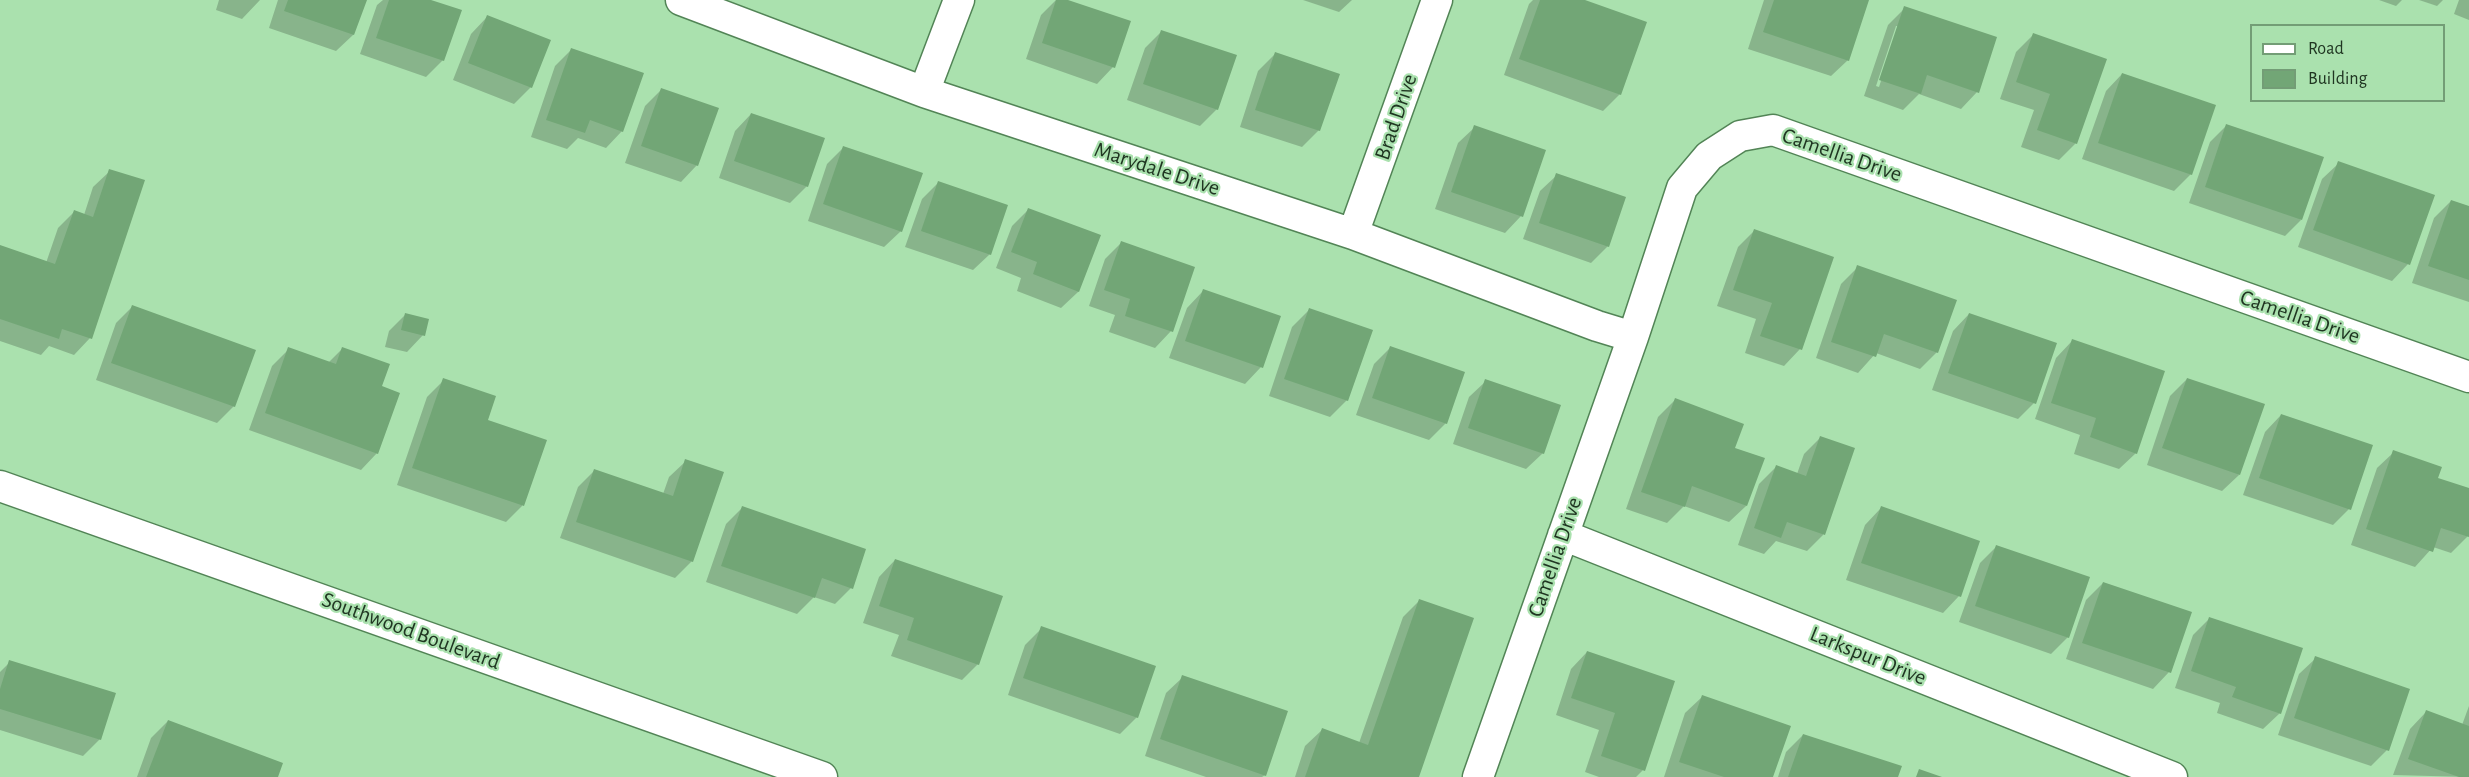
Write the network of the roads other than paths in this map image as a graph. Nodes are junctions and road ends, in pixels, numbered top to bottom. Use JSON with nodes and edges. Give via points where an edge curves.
{"nodes":[{"id":1,"x":681,"y":0,"type":"edge"},
{"id":2,"x":959,"y":0,"type":"edge"},
{"id":3,"x":1437,"y":0,"type":"edge"},
{"id":4,"x":924,"y":92,"type":"junction"},
{"id":5,"x":1353,"y":234,"type":"junction"},
{"id":6,"x":1633,"y":337,"type":"junction"},
{"id":7,"x":2469,"y":376,"type":"edge"},
{"id":8,"x":0,"y":486,"type":"edge"},
{"id":9,"x":1563,"y":535,"type":"junction"},
{"id":10,"x":822,"y":777,"type":"edge"},
{"id":11,"x":1478,"y":777,"type":"edge"},
{"id":12,"x":2172,"y":777,"type":"edge"}],
"edges":[{"from":1,"to":4,"type":"street","name":"Marydale Drive"},
{"from":2,"to":4,"type":"street"},
{"from":3,"to":5,"type":"street","name":"Brad Drive"},
{"from":4,"to":5,"type":"street","name":"Marydale Drive"},
{"from":5,"to":6,"type":"street","name":"Marydale Drive"},
{"from":6,"to":7,"type":"street","name":"Camellia Drive","via":[[1682,188],[1709,156],[1740,136],[1773,130]]},
{"from":6,"to":9,"type":"street","name":"Camellia Drive"},
{"from":8,"to":10,"type":"street","name":"Southwood Boulevard"},
{"from":9,"to":11,"type":"street","name":"Camellia Drive"},
{"from":9,"to":12,"type":"street","name":"Larkspur Drive"}]}
